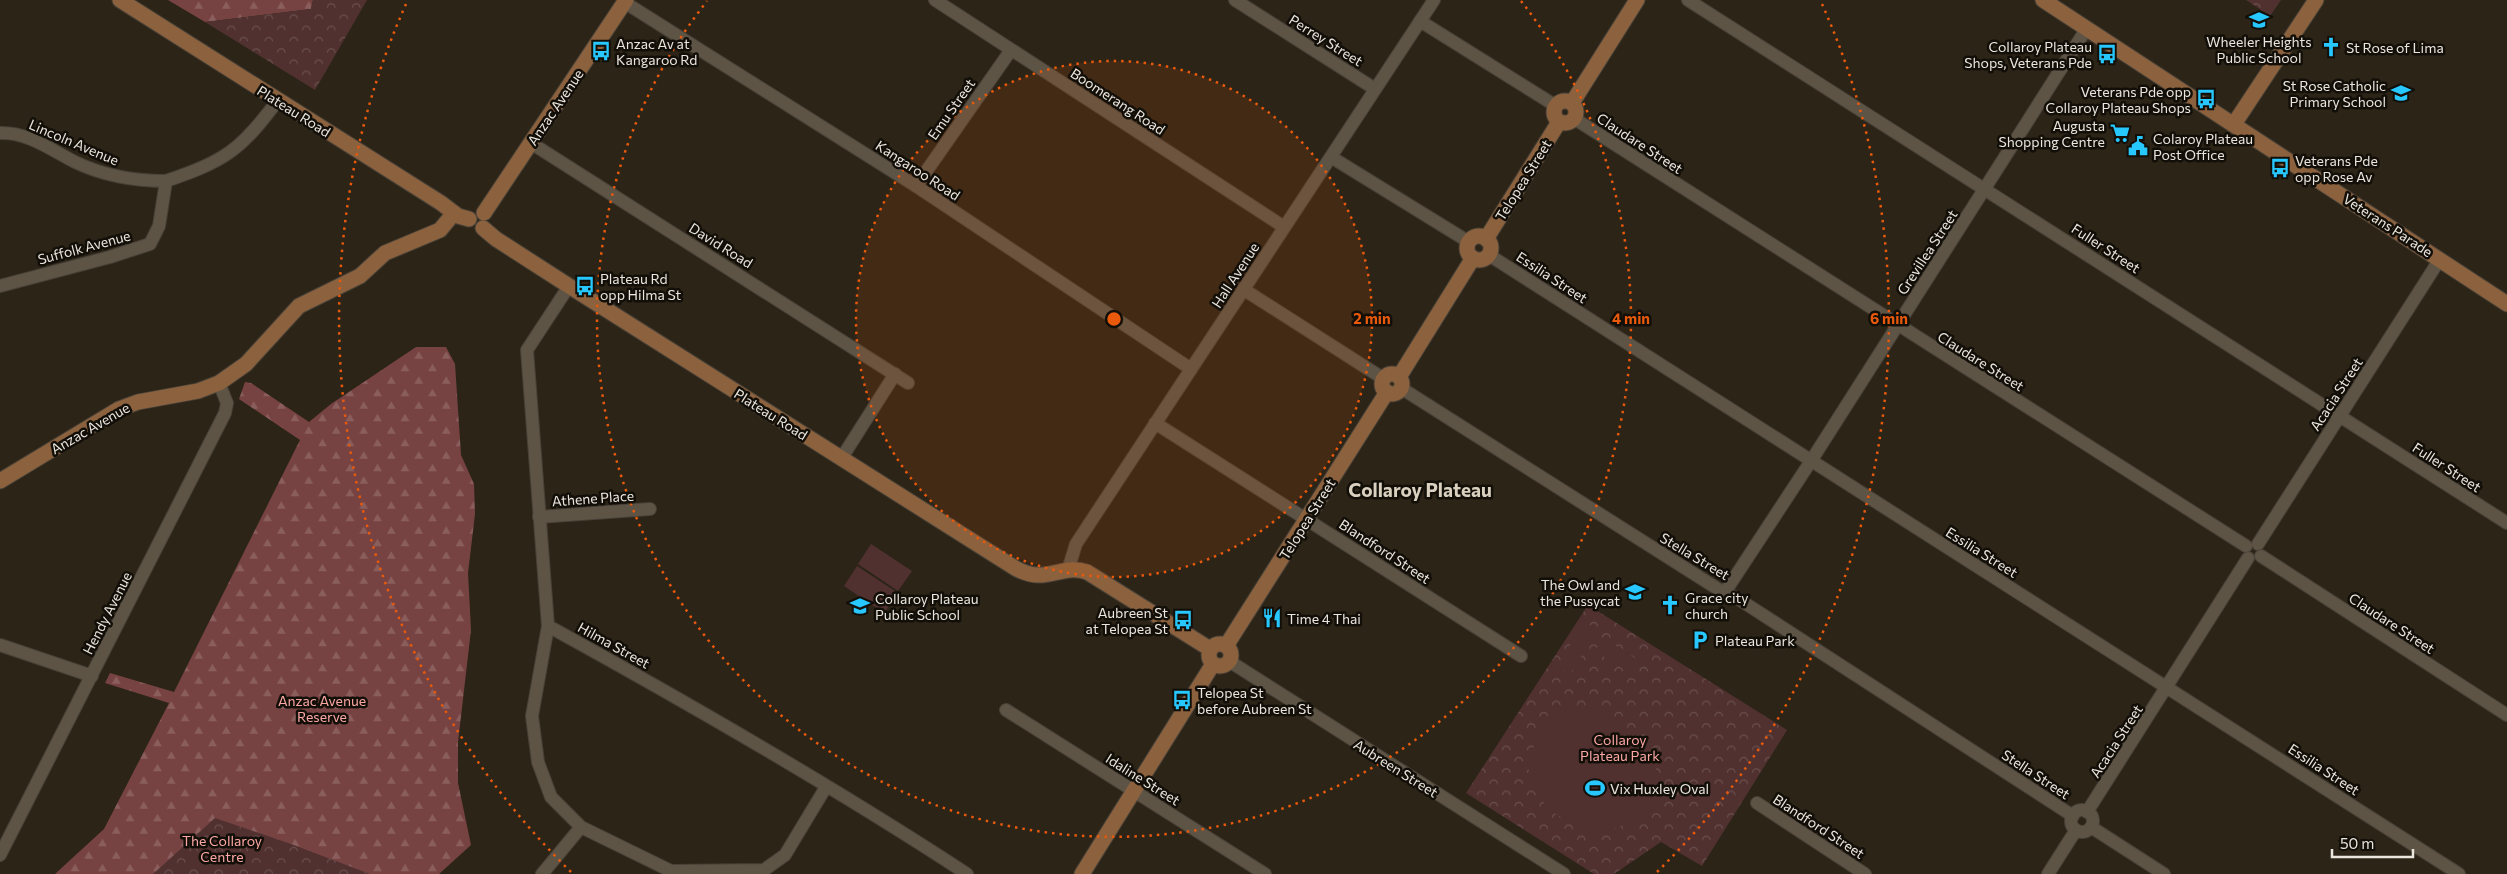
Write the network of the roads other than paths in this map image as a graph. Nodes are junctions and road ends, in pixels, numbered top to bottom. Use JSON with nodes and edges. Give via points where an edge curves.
{"nodes":[{"id":1,"x":120,"y":0,"type":"edge"},
{"id":2,"x":935,"y":0,"type":"edge"},
{"id":3,"x":1234,"y":0,"type":"edge"},
{"id":4,"x":1434,"y":0,"type":"edge"},
{"id":5,"x":1637,"y":0,"type":"edge"},
{"id":6,"x":1688,"y":0,"type":"edge"},
{"id":7,"x":2043,"y":0,"type":"edge"},
{"id":8,"x":2316,"y":0,"type":"edge"},
{"id":9,"x":625,"y":1,"type":"edge"},
{"id":10,"x":1420,"y":21,"type":"junction"},
{"id":11,"x":2087,"y":28,"type":"junction"},
{"id":12,"x":1011,"y":50,"type":"junction"},
{"id":13,"x":1375,"y":89,"type":"junction"},
{"id":14,"x":278,"y":100,"type":"junction"},
{"id":15,"x":1572,"y":103,"type":"junction"},
{"id":16,"x":1556,"y":106,"type":"junction"},
{"id":17,"x":1574,"y":119,"type":"junction"},
{"id":18,"x":1559,"y":122,"type":"junction"},
{"id":19,"x":2234,"y":124,"type":"junction"},
{"id":20,"x":0,"y":133,"type":"edge"},
{"id":21,"x":531,"y":143,"type":"junction"},
{"id":22,"x":1331,"y":157,"type":"junction"},
{"id":23,"x":166,"y":181,"type":"junction"},
{"id":24,"x":916,"y":186,"type":"junction"},
{"id":25,"x":1985,"y":189,"type":"junction"},
{"id":26,"x":454,"y":213,"type":"junction"},
{"id":27,"x":479,"y":220,"type":"junction"},
{"id":28,"x":1284,"y":227,"type":"junction"},
{"id":29,"x":1486,"y":239,"type":"junction"},
{"id":30,"x":1469,"y":242,"type":"junction"},
{"id":31,"x":1489,"y":255,"type":"junction"},
{"id":32,"x":1473,"y":258,"type":"junction"},
{"id":33,"x":2440,"y":260,"type":"junction"},
{"id":34,"x":0,"y":286,"type":"edge"},
{"id":35,"x":569,"y":286,"type":"junction"},
{"id":36,"x":1244,"y":289,"type":"junction"},
{"id":37,"x":2507,"y":304,"type":"edge"},
{"id":38,"x":1897,"y":326,"type":"junction"},
{"id":39,"x":1191,"y":369,"type":"junction"},
{"id":40,"x":895,"y":374,"type":"junction"},
{"id":41,"x":219,"y":383,"type":"junction"},
{"id":42,"x":908,"y":383,"type":"dead end"},
{"id":43,"x":1393,"y":384,"type":"junction"},
{"id":44,"x":2340,"y":416,"type":"junction"},
{"id":45,"x":1155,"y":423,"type":"junction"},
{"id":46,"x":841,"y":459,"type":"junction"},
{"id":47,"x":1811,"y":461,"type":"junction"},
{"id":48,"x":0,"y":481,"type":"edge"},
{"id":49,"x":650,"y":509,"type":"dead end"},
{"id":50,"x":538,"y":517,"type":"junction"},
{"id":51,"x":1306,"y":520,"type":"junction"},
{"id":52,"x":2507,"y":523,"type":"edge"},
{"id":53,"x":2253,"y":551,"type":"junction"},
{"id":54,"x":1068,"y":570,"type":"junction"},
{"id":55,"x":1725,"y":592,"type":"junction"},
{"id":56,"x":548,"y":626,"type":"junction"},
{"id":57,"x":0,"y":645,"type":"edge"},
{"id":58,"x":1210,"y":649,"type":"junction"},
{"id":59,"x":1227,"y":654,"type":"junction"},
{"id":60,"x":1521,"y":656,"type":"dead end"},
{"id":61,"x":1213,"y":664,"type":"junction"},
{"id":62,"x":92,"y":676,"type":"junction"},
{"id":63,"x":2168,"y":687,"type":"junction"},
{"id":64,"x":1006,"y":710,"type":"dead end"},
{"id":65,"x":2507,"y":714,"type":"edge"},
{"id":66,"x":826,"y":787,"type":"junction"},
{"id":67,"x":1134,"y":791,"type":"junction"},
{"id":68,"x":1757,"y":803,"type":"dead end"},
{"id":69,"x":2087,"y":812,"type":"junction"},
{"id":70,"x":2072,"y":816,"type":"junction"},
{"id":71,"x":581,"y":827,"type":"junction"},
{"id":72,"x":2091,"y":827,"type":"junction"},
{"id":73,"x":2076,"y":830,"type":"junction"},
{"id":74,"x":0,"y":854,"type":"edge"},
{"id":75,"x":1556,"y":872,"type":"edge"},
{"id":76,"x":542,"y":874,"type":"edge"},
{"id":77,"x":967,"y":874,"type":"edge"},
{"id":78,"x":1082,"y":874,"type":"edge"},
{"id":79,"x":1265,"y":874,"type":"edge"},
{"id":80,"x":1865,"y":874,"type":"edge"},
{"id":81,"x":2048,"y":874,"type":"edge"},
{"id":82,"x":2164,"y":874,"type":"edge"},
{"id":83,"x":2459,"y":874,"type":"edge"}],
"edges":[{"from":1,"to":14,"type":"street","name":"Plateau Road"},
{"from":2,"to":12,"type":"street","name":"Boomerang Road"},
{"from":3,"to":13,"type":"street","name":"Perrey Street"},
{"from":4,"to":10,"type":"street","name":"Hall Avenue"},
{"from":5,"to":15,"type":"street"},
{"from":6,"to":25,"type":"street","name":"Fuller Street"},
{"from":7,"to":11,"type":"street","name":"Veterans Parade"},
{"from":8,"to":19,"type":"street"},
{"from":9,"to":21,"type":"street","name":"Anzac Avenue"},
{"from":9,"to":24,"type":"street","name":"Kangaroo Road"},
{"from":10,"to":13,"type":"street","name":"Hall Avenue"},
{"from":10,"to":16,"type":"street"},
{"from":11,"to":19,"type":"street","name":"Veterans Parade"},
{"from":11,"to":25,"type":"street","name":"Grevillea Street"},
{"from":12,"to":24,"type":"street","name":"Emu Street"},
{"from":12,"to":28,"type":"street","name":"Boomerang Road"},
{"from":13,"to":22,"type":"street","name":"Hall Avenue"},
{"from":14,"to":23,"type":"street","via":[[235,150],[205,168]]},
{"from":14,"to":26,"type":"street","name":"Plateau Road"},
{"from":15,"to":16,"type":"street","via":[[1561,102]]},
{"from":15,"to":17,"type":"street","via":[[1576,112]]},
{"from":16,"to":18,"type":"street","via":[[1554,113]]},
{"from":17,"to":18,"type":"street","via":[[1566,124]]},
{"from":17,"to":38,"type":"street","name":"Claudare Street"},
{"from":18,"to":29,"type":"street","name":"Telopea Street"},
{"from":19,"to":33,"type":"street","name":"Veterans Parade"},
{"from":20,"to":23,"type":"street","name":"Lincoln Avenue","via":[[10,132],[41,143],[76,163],[112,176]]},
{"from":21,"to":27,"type":"street","name":"Anzac Avenue"},
{"from":21,"to":40,"type":"street","name":"David Road"},
{"from":22,"to":28,"type":"street","name":"Hall Avenue"},
{"from":22,"to":30,"type":"street"},
{"from":23,"to":34,"type":"street","name":"Suffolk Avenue","via":[[159,226],[150,244]]},
{"from":24,"to":39,"type":"street","name":"Kangaroo Road"},
{"from":25,"to":38,"type":"street","name":"Grevillea Street"},
{"from":25,"to":44,"type":"street","name":"Fuller Street"},
{"from":26,"to":27,"type":"street","name":"Plateau Road"},
{"from":26,"to":41,"type":"street","name":"Anzac Avenue","via":[[440,230],[385,254],[360,276],[299,306],[246,364]]},
{"from":27,"to":35,"type":"street","name":"Plateau Road","via":[[496,239]]},
{"from":28,"to":36,"type":"street","name":"Hall Avenue"},
{"from":29,"to":30,"type":"street","via":[[1479,236]]},
{"from":29,"to":31,"type":"street","via":[[1491,248]]},
{"from":30,"to":32,"type":"street","via":[[1467,249]]},
{"from":31,"to":32,"type":"street","via":[[1480,260]]},
{"from":31,"to":47,"type":"street","name":"Essilia Street"},
{"from":32,"to":43,"type":"street","name":"Telopea Street"},
{"from":33,"to":37,"type":"street","name":"Veterans Parade"},
{"from":33,"to":44,"type":"street","name":"Acacia Street"},
{"from":35,"to":46,"type":"street","name":"Plateau Road"},
{"from":35,"to":50,"type":"street","via":[[527,350]]},
{"from":36,"to":39,"type":"street","name":"Hall Avenue"},
{"from":36,"to":43,"type":"street","name":"Stella Street"},
{"from":38,"to":47,"type":"street","name":"Grevillea Street"},
{"from":38,"to":53,"type":"street","name":"Claudare Street"},
{"from":39,"to":45,"type":"street","name":"Hall Avenue"},
{"from":40,"to":42,"type":"street","name":"David Road"},
{"from":40,"to":46,"type":"street"},
{"from":41,"to":48,"type":"street","name":"Anzac Avenue","via":[[119,409]]},
{"from":41,"to":62,"type":"street","name":"Hendy Avenue","via":[[227,403],[225,413]]},
{"from":43,"to":51,"type":"street","name":"Telopea Street"},
{"from":43,"to":55,"type":"street","name":"Stella Street"},
{"from":44,"to":52,"type":"street","name":"Fuller Street"},
{"from":44,"to":53,"type":"street","name":"Acacia Street"},
{"from":45,"to":51,"type":"street","name":"Blandford Street"},
{"from":45,"to":54,"type":"street","name":"Hall Avenue","via":[[1076,544]]},
{"from":46,"to":54,"type":"street","name":"Plateau Road","via":[[1022,572],[1037,577]]},
{"from":47,"to":55,"type":"street","name":"Grevillea Street"},
{"from":47,"to":63,"type":"street","name":"Essilia Street"},
{"from":49,"to":50,"type":"street","name":"Athene Place"},
{"from":50,"to":56,"type":"street"},
{"from":51,"to":59,"type":"street","name":"Telopea Street"},
{"from":51,"to":60,"type":"street","name":"Blandford Street"},
{"from":53,"to":63,"type":"street","name":"Acacia Street"},
{"from":53,"to":65,"type":"street","name":"Claudare Street"},
{"from":54,"to":58,"type":"street","via":[[1087,572]]},
{"from":55,"to":70,"type":"street","name":"Stella Street"},
{"from":56,"to":66,"type":"street","name":"Hilma Street","via":[[680,699]]},
{"from":56,"to":71,"type":"street","via":[[532,716],[538,762],[551,797]]},
{"from":57,"to":62,"type":"street"},
{"from":58,"to":59,"type":"street","via":[[1218,644]]},
{"from":58,"to":61,"type":"street","via":[[1209,659]]},
{"from":59,"to":61,"type":"street","via":[[1220,666]]},
{"from":59,"to":75,"type":"street","name":"Aubreen Street"},
{"from":61,"to":67,"type":"street"},
{"from":62,"to":74,"type":"street","name":"Hendy Avenue"},
{"from":63,"to":69,"type":"street","name":"Acacia Street"},
{"from":63,"to":83,"type":"street","name":"Essilia Street"},
{"from":64,"to":67,"type":"street","name":"Idaline Street"},
{"from":66,"to":71,"type":"street","via":[[785,855],[764,870],[671,871]]},
{"from":66,"to":77,"type":"street","name":"Hilma Street","via":[[894,826]]},
{"from":67,"to":78,"type":"street"},
{"from":67,"to":79,"type":"street","name":"Idaline Street"},
{"from":68,"to":80,"type":"street","name":"Blandford Street"},
{"from":69,"to":70,"type":"street","via":[[2078,811]]},
{"from":69,"to":72,"type":"street","via":[[2092,817]]},
{"from":70,"to":73,"type":"street","via":[[2071,822]]},
{"from":71,"to":76,"type":"street"},
{"from":72,"to":73,"type":"street","via":[[2083,832]]},
{"from":72,"to":82,"type":"street"},
{"from":73,"to":81,"type":"street"}]}
